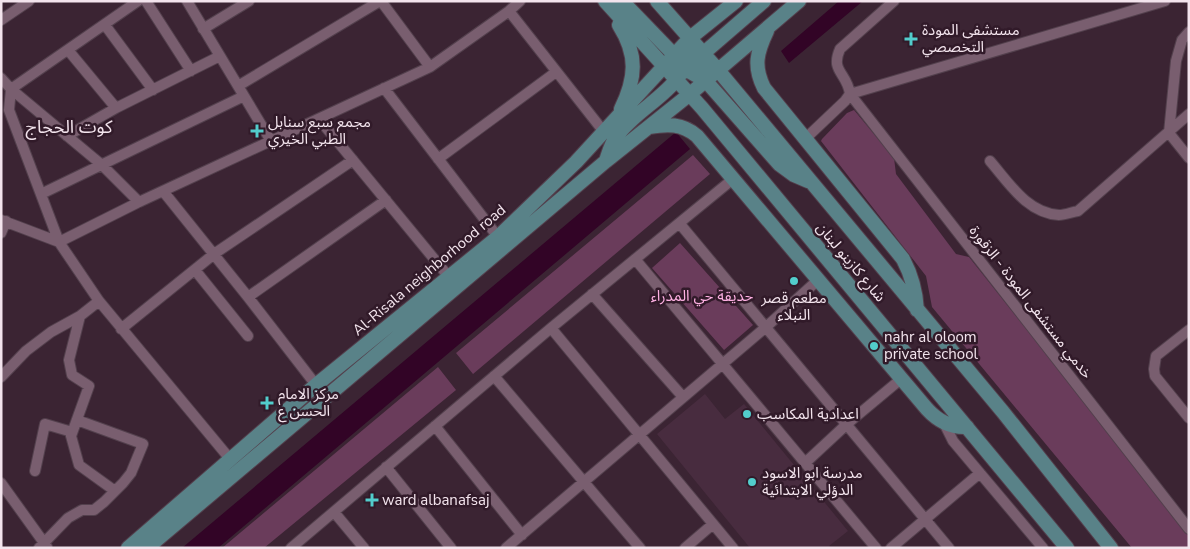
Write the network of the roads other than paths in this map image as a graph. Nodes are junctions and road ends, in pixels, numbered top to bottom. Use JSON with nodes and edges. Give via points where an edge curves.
{"nodes":[{"id":1,"x":29,"y":1,"type":"edge"},
{"id":2,"x":138,"y":1,"type":"edge"},
{"id":3,"x":146,"y":1,"type":"edge"},
{"id":4,"x":187,"y":1,"type":"edge"},
{"id":5,"x":249,"y":1,"type":"edge"},
{"id":6,"x":381,"y":1,"type":"edge"},
{"id":7,"x":657,"y":1,"type":"edge"},
{"id":8,"x":736,"y":1,"type":"edge"},
{"id":9,"x":764,"y":1,"type":"edge"},
{"id":10,"x":798,"y":1,"type":"edge"},
{"id":11,"x":894,"y":1,"type":"edge"},
{"id":12,"x":1165,"y":1,"type":"edge"},
{"id":13,"x":613,"y":3,"type":"edge"},
{"id":14,"x":514,"y":5,"type":"edge"},
{"id":15,"x":1,"y":20,"type":"edge"},
{"id":16,"x":104,"y":25,"type":"junction"},
{"id":17,"x":770,"y":25,"type":"junction"},
{"id":18,"x":203,"y":29,"type":"junction"},
{"id":19,"x":1189,"y":32,"type":"edge"},
{"id":20,"x":690,"y":38,"type":"junction"},
{"id":21,"x":68,"y":50,"type":"junction"},
{"id":22,"x":704,"y":53,"type":"junction"},
{"id":23,"x":220,"y":56,"type":"junction"},
{"id":24,"x":674,"y":56,"type":"junction"},
{"id":25,"x":430,"y":67,"type":"junction"},
{"id":26,"x":664,"y":67,"type":"junction"},
{"id":27,"x":686,"y":70,"type":"junction"},
{"id":28,"x":718,"y":70,"type":"junction"},
{"id":29,"x":191,"y":71,"type":"junction"},
{"id":30,"x":556,"y":72,"type":"junction"},
{"id":31,"x":1,"y":78,"type":"edge"},
{"id":32,"x":706,"y":81,"type":"junction"},
{"id":33,"x":238,"y":86,"type":"junction"},
{"id":34,"x":384,"y":88,"type":"junction"},
{"id":35,"x":11,"y":89,"type":"junction"},
{"id":36,"x":153,"y":90,"type":"junction"},
{"id":37,"x":690,"y":94,"type":"junction"},
{"id":38,"x":850,"y":94,"type":"junction"},
{"id":39,"x":244,"y":96,"type":"junction"},
{"id":40,"x":116,"y":108,"type":"junction"},
{"id":41,"x":1189,"y":114,"type":"edge"},
{"id":42,"x":319,"y":119,"type":"junction"},
{"id":43,"x":613,"y":122,"type":"junction"},
{"id":44,"x":647,"y":128,"type":"junction"},
{"id":45,"x":604,"y":132,"type":"junction"},
{"id":46,"x":1169,"y":133,"type":"junction"},
{"id":47,"x":67,"y":136,"type":"junction"},
{"id":48,"x":806,"y":138,"type":"junction"},
{"id":49,"x":271,"y":141,"type":"junction"},
{"id":50,"x":1189,"y":158,"type":"edge"},
{"id":51,"x":438,"y":159,"type":"junction"},
{"id":52,"x":353,"y":160,"type":"junction"},
{"id":53,"x":606,"y":161,"type":"junction"},
{"id":54,"x":990,"y":161,"type":"dead end"},
{"id":55,"x":102,"y":165,"type":"junction"},
{"id":56,"x":733,"y":179,"type":"junction"},
{"id":57,"x":812,"y":183,"type":"junction"},
{"id":58,"x":163,"y":191,"type":"junction"},
{"id":59,"x":40,"y":194,"type":"junction"},
{"id":60,"x":386,"y":200,"type":"junction"},
{"id":61,"x":139,"y":202,"type":"junction"},
{"id":62,"x":4,"y":221,"type":"edge"},
{"id":63,"x":680,"y":224,"type":"junction"},
{"id":64,"x":1,"y":233,"type":"edge"},
{"id":65,"x":498,"y":237,"type":"junction"},
{"id":66,"x":59,"y":242,"type":"junction"},
{"id":67,"x":214,"y":254,"type":"junction"},
{"id":68,"x":635,"y":260,"type":"junction"},
{"id":69,"x":194,"y":270,"type":"junction"},
{"id":70,"x":448,"y":277,"type":"junction"},
{"id":71,"x":818,"y":280,"type":"junction"},
{"id":72,"x":592,"y":294,"type":"junction"},
{"id":73,"x":248,"y":296,"type":"junction"},
{"id":74,"x":99,"y":301,"type":"junction"},
{"id":75,"x":917,"y":310,"type":"junction"},
{"id":76,"x":80,"y":316,"type":"junction"},
{"id":77,"x":766,"y":327,"type":"junction"},
{"id":78,"x":551,"y":328,"type":"junction"},
{"id":79,"x":121,"y":329,"type":"junction"},
{"id":80,"x":1189,"y":330,"type":"edge"},
{"id":81,"x":248,"y":336,"type":"dead end"},
{"id":82,"x":724,"y":363,"type":"junction"},
{"id":83,"x":2,"y":376,"type":"edge"},
{"id":84,"x":494,"y":376,"type":"junction"},
{"id":85,"x":900,"y":379,"type":"junction"},
{"id":86,"x":316,"y":385,"type":"junction"},
{"id":87,"x":684,"y":397,"type":"junction"},
{"id":88,"x":1189,"y":418,"type":"edge"},
{"id":89,"x":77,"y":420,"type":"junction"},
{"id":90,"x":944,"y":423,"type":"junction"},
{"id":91,"x":848,"y":424,"type":"junction"},
{"id":92,"x":435,"y":426,"type":"junction"},
{"id":93,"x":967,"y":427,"type":"junction"},
{"id":94,"x":72,"y":432,"type":"junction"},
{"id":95,"x":639,"y":435,"type":"junction"},
{"id":96,"x":230,"y":459,"type":"junction"},
{"id":97,"x":805,"y":463,"type":"junction"},
{"id":98,"x":386,"y":468,"type":"junction"},
{"id":99,"x":35,"y":471,"type":"dead end"},
{"id":100,"x":980,"y":473,"type":"junction"},
{"id":101,"x":584,"y":482,"type":"junction"},
{"id":102,"x":1,"y":483,"type":"edge"},
{"id":103,"x":115,"y":491,"type":"junction"},
{"id":104,"x":334,"y":512,"type":"junction"},
{"id":105,"x":926,"y":518,"type":"junction"},
{"id":106,"x":713,"y":524,"type":"junction"},
{"id":107,"x":1189,"y":529,"type":"edge"},
{"id":108,"x":522,"y":534,"type":"junction"},
{"id":109,"x":44,"y":546,"type":"edge"},
{"id":110,"x":128,"y":548,"type":"edge"},
{"id":111,"x":147,"y":548,"type":"edge"},
{"id":112,"x":291,"y":548,"type":"edge"},
{"id":113,"x":364,"y":548,"type":"edge"},
{"id":114,"x":451,"y":548,"type":"edge"},
{"id":115,"x":506,"y":548,"type":"edge"},
{"id":116,"x":640,"y":548,"type":"edge"},
{"id":117,"x":685,"y":548,"type":"edge"},
{"id":118,"x":732,"y":548,"type":"edge"},
{"id":119,"x":876,"y":548,"type":"edge"},
{"id":120,"x":891,"y":548,"type":"edge"},
{"id":121,"x":949,"y":548,"type":"edge"},
{"id":122,"x":1043,"y":548,"type":"edge"},
{"id":123,"x":1067,"y":548,"type":"edge"},
{"id":124,"x":1111,"y":548,"type":"edge"}],
"edges":[{"from":1,"to":15,"type":"street"},
{"from":2,"to":16,"type":"street"},
{"from":3,"to":29,"type":"street"},
{"from":4,"to":18,"type":"street"},
{"from":5,"to":18,"type":"street"},
{"from":6,"to":25,"type":"street"},
{"from":6,"to":33,"type":"street"},
{"from":7,"to":20,"type":"main road","name":"شارع كازينو لبنان"},
{"from":8,"to":20,"type":"main road","name":"Al-Risala neighborhood road"},
{"from":9,"to":22,"type":"main road"},
{"from":10,"to":17,"type":"main road","name":"Al-Risala neighborhood road"},
{"from":11,"to":38,"type":"street","name":"خدمي مستشفى المودة - الزقورة","via":[[840,48],[836,65],[849,86]]},
{"from":12,"to":38,"type":"street"},
{"from":13,"to":24,"type":"main road"},
{"from":13,"to":26,"type":"main road"},
{"from":13,"to":43,"type":"main road","via":[[633,63],[630,88]]},
{"from":14,"to":25,"type":"street"},
{"from":14,"to":30,"type":"street"},
{"from":16,"to":21,"type":"street"},
{"from":16,"to":36,"type":"street"},
{"from":17,"to":28,"type":"main road","name":"Al-Risala neighborhood road"},
{"from":17,"to":48,"type":"main road","via":[[758,52],[758,73],[764,88]]},
{"from":18,"to":23,"type":"street"},
{"from":19,"to":46,"type":"street","via":[[1182,40],[1176,60]]},
{"from":20,"to":22,"type":"main road","name":"شارع كازينو لبنان"},
{"from":20,"to":24,"type":"main road","name":"Al-Risala neighborhood road"},
{"from":20,"to":27,"type":"main road"},
{"from":21,"to":35,"type":"street"},
{"from":21,"to":40,"type":"street"},
{"from":22,"to":27,"type":"main road"},
{"from":22,"to":28,"type":"main road","name":"شارع كازينو لبنان"},
{"from":23,"to":29,"type":"street"},
{"from":23,"to":33,"type":"street"},
{"from":24,"to":26,"type":"main road","name":"Al-Risala neighborhood road"},
{"from":24,"to":27,"type":"main road"},
{"from":25,"to":34,"type":"street"},
{"from":26,"to":27,"type":"main road"},
{"from":26,"to":43,"type":"main road","name":"Al-Risala neighborhood road"},
{"from":27,"to":28,"type":"main road"},
{"from":27,"to":32,"type":"main road"},
{"from":27,"to":37,"type":"main road"},
{"from":27,"to":53,"type":"main road","via":[[623,128]]},
{"from":28,"to":32,"type":"main road","name":"Al-Risala neighborhood road"},
{"from":28,"to":57,"type":"main road","name":"شارع كازينو لبنان"},
{"from":29,"to":36,"type":"street"},
{"from":30,"to":45,"type":"street"},
{"from":30,"to":51,"type":"street"},
{"from":31,"to":35,"type":"street"},
{"from":32,"to":37,"type":"main road","name":"Al-Risala neighborhood road"},
{"from":32,"to":57,"type":"main road","via":[[779,164]]},
{"from":33,"to":39,"type":"street"},
{"from":34,"to":42,"type":"street"},
{"from":34,"to":51,"type":"street"},
{"from":35,"to":47,"type":"street"},
{"from":35,"to":59,"type":"street","via":[[9,110]]},
{"from":36,"to":40,"type":"street"},
{"from":37,"to":44,"type":"main road","name":"Al-Risala neighborhood road"},
{"from":37,"to":93,"type":"main road","name":"شارع كازينو لبنان"},
{"from":38,"to":48,"type":"street"},
{"from":38,"to":107,"type":"street","name":"خدمي مستشفى المودة - الزقورة"},
{"from":39,"to":49,"type":"street"},
{"from":39,"to":55,"type":"street"},
{"from":40,"to":47,"type":"street"},
{"from":41,"to":46,"type":"street"},
{"from":42,"to":49,"type":"street"},
{"from":42,"to":52,"type":"street"},
{"from":43,"to":45,"type":"main road","name":"Al-Risala neighborhood road"},
{"from":44,"to":53,"type":"main road","name":"Al-Risala neighborhood road"},
{"from":44,"to":56,"type":"main road","via":[[670,124],[687,128]]},
{"from":45,"to":65,"type":"main road","name":"Al-Risala neighborhood road"},
{"from":46,"to":50,"type":"street"},
{"from":46,"to":54,"type":"street","via":[[1078,211],[1060,215],[1024,202]]},
{"from":47,"to":55,"type":"street"},
{"from":48,"to":75,"type":"main road","via":[[904,259],[916,292]]},
{"from":49,"to":58,"type":"street"},
{"from":51,"to":65,"type":"street"},
{"from":52,"to":60,"type":"street"},
{"from":52,"to":67,"type":"street"},
{"from":53,"to":111,"type":"main road","name":"Al-Risala neighborhood road"},
{"from":55,"to":59,"type":"street"},
{"from":55,"to":61,"type":"street"},
{"from":56,"to":63,"type":"street"},
{"from":56,"to":71,"type":"main road"},
{"from":57,"to":75,"type":"main road","name":"شارع كازينو لبنان"},
{"from":58,"to":61,"type":"street"},
{"from":58,"to":67,"type":"street"},
{"from":59,"to":66,"type":"street"},
{"from":60,"to":70,"type":"street"},
{"from":60,"to":73,"type":"street"},
{"from":61,"to":66,"type":"street"},
{"from":62,"to":64,"type":"street"},
{"from":62,"to":66,"type":"street"},
{"from":63,"to":68,"type":"street"},
{"from":63,"to":77,"type":"street"},
{"from":65,"to":70,"type":"main road","name":"Al-Risala neighborhood road"},
{"from":66,"to":74,"type":"street"},
{"from":67,"to":69,"type":"street"},
{"from":67,"to":73,"type":"street"},
{"from":68,"to":72,"type":"street"},
{"from":68,"to":82,"type":"street"},
{"from":69,"to":79,"type":"street"},
{"from":69,"to":81,"type":"street"},
{"from":70,"to":86,"type":"main road","name":"Al-Risala neighborhood road"},
{"from":71,"to":77,"type":"street"},
{"from":71,"to":85,"type":"main road"},
{"from":72,"to":78,"type":"street"},
{"from":72,"to":87,"type":"street"},
{"from":73,"to":86,"type":"street"},
{"from":74,"to":76,"type":"street"},
{"from":74,"to":79,"type":"street"},
{"from":75,"to":124,"type":"main road","name":"شارع كازينو لبنان"},
{"from":76,"to":83,"type":"street","via":[[26,351]]},
{"from":76,"to":89,"type":"street","via":[[69,360],[72,375],[89,386]]},
{"from":77,"to":82,"type":"street"},
{"from":77,"to":91,"type":"street"},
{"from":78,"to":84,"type":"street"},
{"from":78,"to":95,"type":"street"},
{"from":79,"to":96,"type":"street"},
{"from":80,"to":88,"type":"street","via":[[1156,356],[1154,368],[1155,376]]},
{"from":82,"to":87,"type":"street"},
{"from":82,"to":97,"type":"street"},
{"from":84,"to":92,"type":"street"},
{"from":84,"to":101,"type":"street"},
{"from":85,"to":90,"type":"main road","via":[[931,414]]},
{"from":85,"to":91,"type":"street"},
{"from":86,"to":96,"type":"main road","name":"Al-Risala neighborhood road"},
{"from":87,"to":95,"type":"street"},
{"from":89,"to":94,"type":"street"},
{"from":89,"to":103,"type":"street","via":[[143,444],[130,473]]},
{"from":90,"to":93,"type":"main road"},
{"from":90,"to":100,"type":"street","via":[[953,442]]},
{"from":91,"to":97,"type":"street"},
{"from":91,"to":105,"type":"street"},
{"from":92,"to":98,"type":"street"},
{"from":92,"to":108,"type":"street"},
{"from":93,"to":123,"type":"main road","name":"شارع كازينو لبنان"},
{"from":94,"to":99,"type":"street","via":[[45,424]]},
{"from":94,"to":103,"type":"street","via":[[70,436],[78,465]]},
{"from":95,"to":101,"type":"street"},
{"from":95,"to":106,"type":"street"},
{"from":96,"to":110,"type":"main road","name":"Al-Risala neighborhood road"},
{"from":97,"to":119,"type":"street"},
{"from":98,"to":104,"type":"street"},
{"from":98,"to":114,"type":"street"},
{"from":100,"to":105,"type":"street"},
{"from":100,"to":122,"type":"street"},
{"from":101,"to":108,"type":"street"},
{"from":101,"to":116,"type":"street"},
{"from":102,"to":109,"type":"street"},
{"from":103,"to":109,"type":"street","via":[[94,510],[82,510],[68,518]]},
{"from":104,"to":112,"type":"street"},
{"from":104,"to":113,"type":"street"},
{"from":105,"to":120,"type":"street"},
{"from":105,"to":121,"type":"street"},
{"from":106,"to":117,"type":"street"},
{"from":106,"to":118,"type":"street"},
{"from":108,"to":115,"type":"street"}]}
